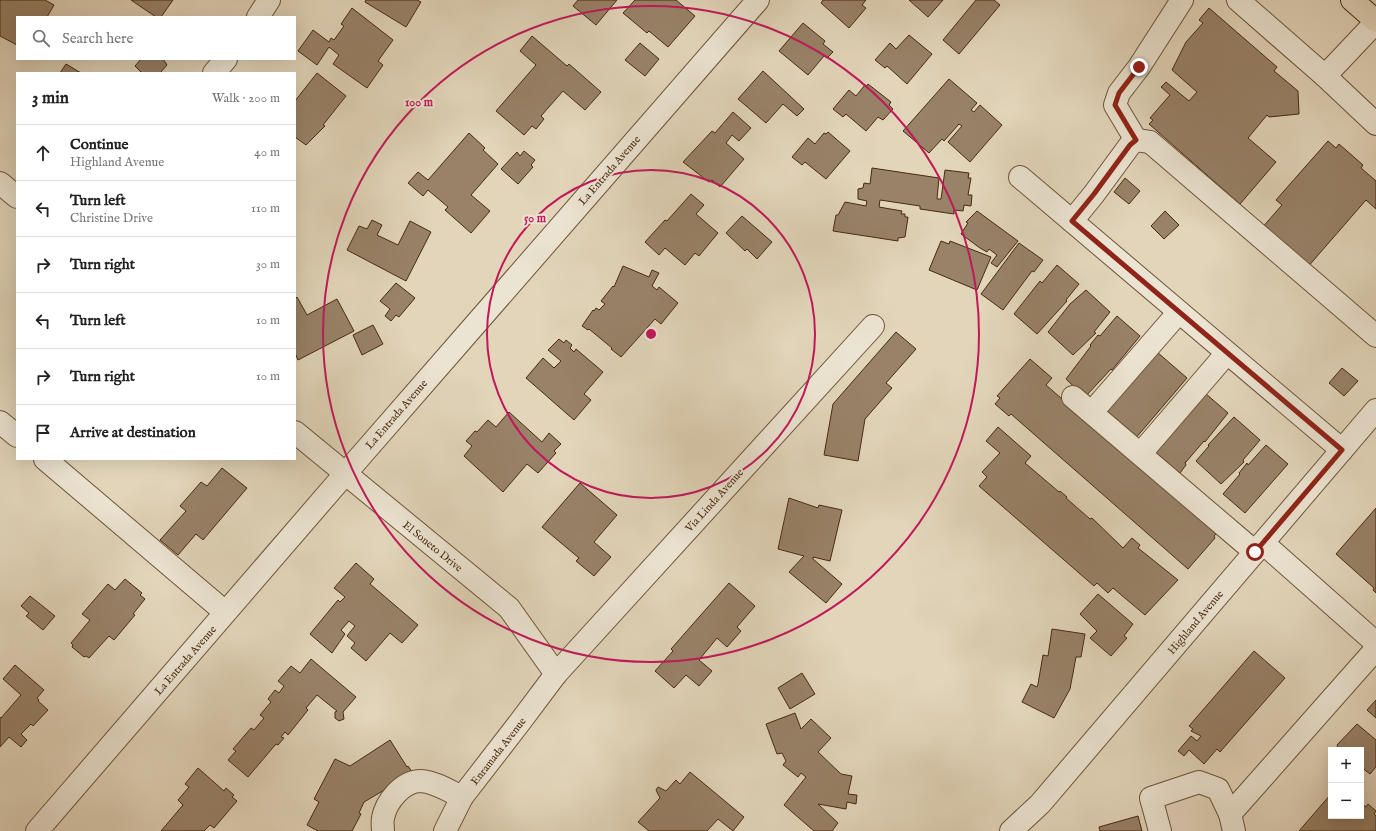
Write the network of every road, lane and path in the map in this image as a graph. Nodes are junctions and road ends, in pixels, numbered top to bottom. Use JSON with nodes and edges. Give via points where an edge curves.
{"nodes":[{"id":1,"x":268,"y":0,"type":"edge"},
{"id":2,"x":758,"y":0,"type":"edge"},
{"id":3,"x":1182,"y":0,"type":"edge"},
{"id":4,"x":1238,"y":0,"type":"edge"},
{"id":5,"x":1352,"y":0,"type":"edge"},
{"id":6,"x":259,"y":16,"type":"edge"},
{"id":7,"x":1376,"y":21,"type":"edge"},
{"id":8,"x":225,"y":60,"type":"edge"},
{"id":9,"x":215,"y":72,"type":"edge"},
{"id":10,"x":1326,"y":76,"type":"junction"},
{"id":11,"x":1376,"y":124,"type":"edge"},
{"id":12,"x":1136,"y":140,"type":"junction"},
{"id":13,"x":1020,"y":177,"type":"dead end"},
{"id":14,"x":0,"y":183,"type":"edge"},
{"id":15,"x":16,"y":196,"type":"edge"},
{"id":16,"x":1072,"y":221,"type":"junction"},
{"id":17,"x":1179,"y":312,"type":"junction"},
{"id":18,"x":873,"y":326,"type":"dead end"},
{"id":19,"x":1376,"y":336,"type":"edge"},
{"id":20,"x":1227,"y":353,"type":"junction"},
{"id":21,"x":1073,"y":397,"type":"dead end"},
{"id":22,"x":1099,"y":404,"type":"dead end"},
{"id":23,"x":1376,"y":410,"type":"edge"},
{"id":24,"x":0,"y":422,"type":"edge"},
{"id":25,"x":296,"y":433,"type":"edge"},
{"id":26,"x":16,"y":435,"type":"edge"},
{"id":27,"x":1147,"y":446,"type":"dead end"},
{"id":28,"x":1342,"y":450,"type":"junction"},
{"id":29,"x":46,"y":460,"type":"edge"},
{"id":30,"x":344,"y":474,"type":"junction"},
{"id":31,"x":1259,"y":547,"type":"junction"},
{"id":32,"x":226,"y":612,"type":"junction"},
{"id":33,"x":1376,"y":643,"type":"edge"},
{"id":34,"x":1376,"y":649,"type":"edge"},
{"id":35,"x":556,"y":674,"type":"junction"},
{"id":36,"x":462,"y":797,"type":"junction"},
{"id":37,"x":1232,"y":822,"type":"edge"},
{"id":38,"x":37,"y":831,"type":"edge"},
{"id":39,"x":383,"y":831,"type":"edge"},
{"id":40,"x":445,"y":831,"type":"edge"},
{"id":41,"x":1011,"y":831,"type":"edge"},
{"id":42,"x":1160,"y":831,"type":"edge"}],
"edges":[{"from":1,"to":6,"type":"street"},
{"from":2,"to":30,"type":"street","name":"La Entrada Avenue"},
{"from":3,"to":12,"type":"street","via":[[1119,93],[1115,105]]},
{"from":4,"to":10,"type":"street"},
{"from":5,"to":7,"type":"main road"},
{"from":7,"to":10,"type":"street"},
{"from":8,"to":9,"type":"street"},
{"from":10,"to":11,"type":"street"},
{"from":12,"to":16,"type":"street"},
{"from":12,"to":19,"type":"street","via":[[1150,142]]},
{"from":13,"to":16,"type":"street"},
{"from":14,"to":15,"type":"street"},
{"from":16,"to":17,"type":"street"},
{"from":17,"to":20,"type":"street"},
{"from":17,"to":22,"type":"street"},
{"from":18,"to":35,"type":"street","name":"Via Linda Avenue"},
{"from":20,"to":27,"type":"street"},
{"from":20,"to":28,"type":"street"},
{"from":21,"to":31,"type":"street"},
{"from":23,"to":28,"type":"street","name":"Highland Avenue"},
{"from":24,"to":26,"type":"street"},
{"from":25,"to":30,"type":"street","name":"El Soneto Drive"},
{"from":28,"to":31,"type":"street","name":"Highland Avenue"},
{"from":29,"to":32,"type":"street"},
{"from":30,"to":32,"type":"street","name":"La Entrada Avenue"},
{"from":30,"to":35,"type":"street","name":"El Soneto Drive","via":[[509,608]]},
{"from":31,"to":33,"type":"street"},
{"from":31,"to":41,"type":"street","name":"Highland Avenue","via":[[1040,804]]},
{"from":32,"to":38,"type":"street","name":"La Entrada Avenue"},
{"from":34,"to":37,"type":"street"},
{"from":35,"to":36,"type":"street","name":"Enramada Avenue"},
{"from":36,"to":39,"type":"street","via":[[420,781],[409,784],[389,802],[383,818]]},
{"from":36,"to":40,"type":"street","name":"Enramada Avenue"},
{"from":37,"to":42,"type":"street","via":[[1218,789],[1199,782],[1151,798]]}]}
